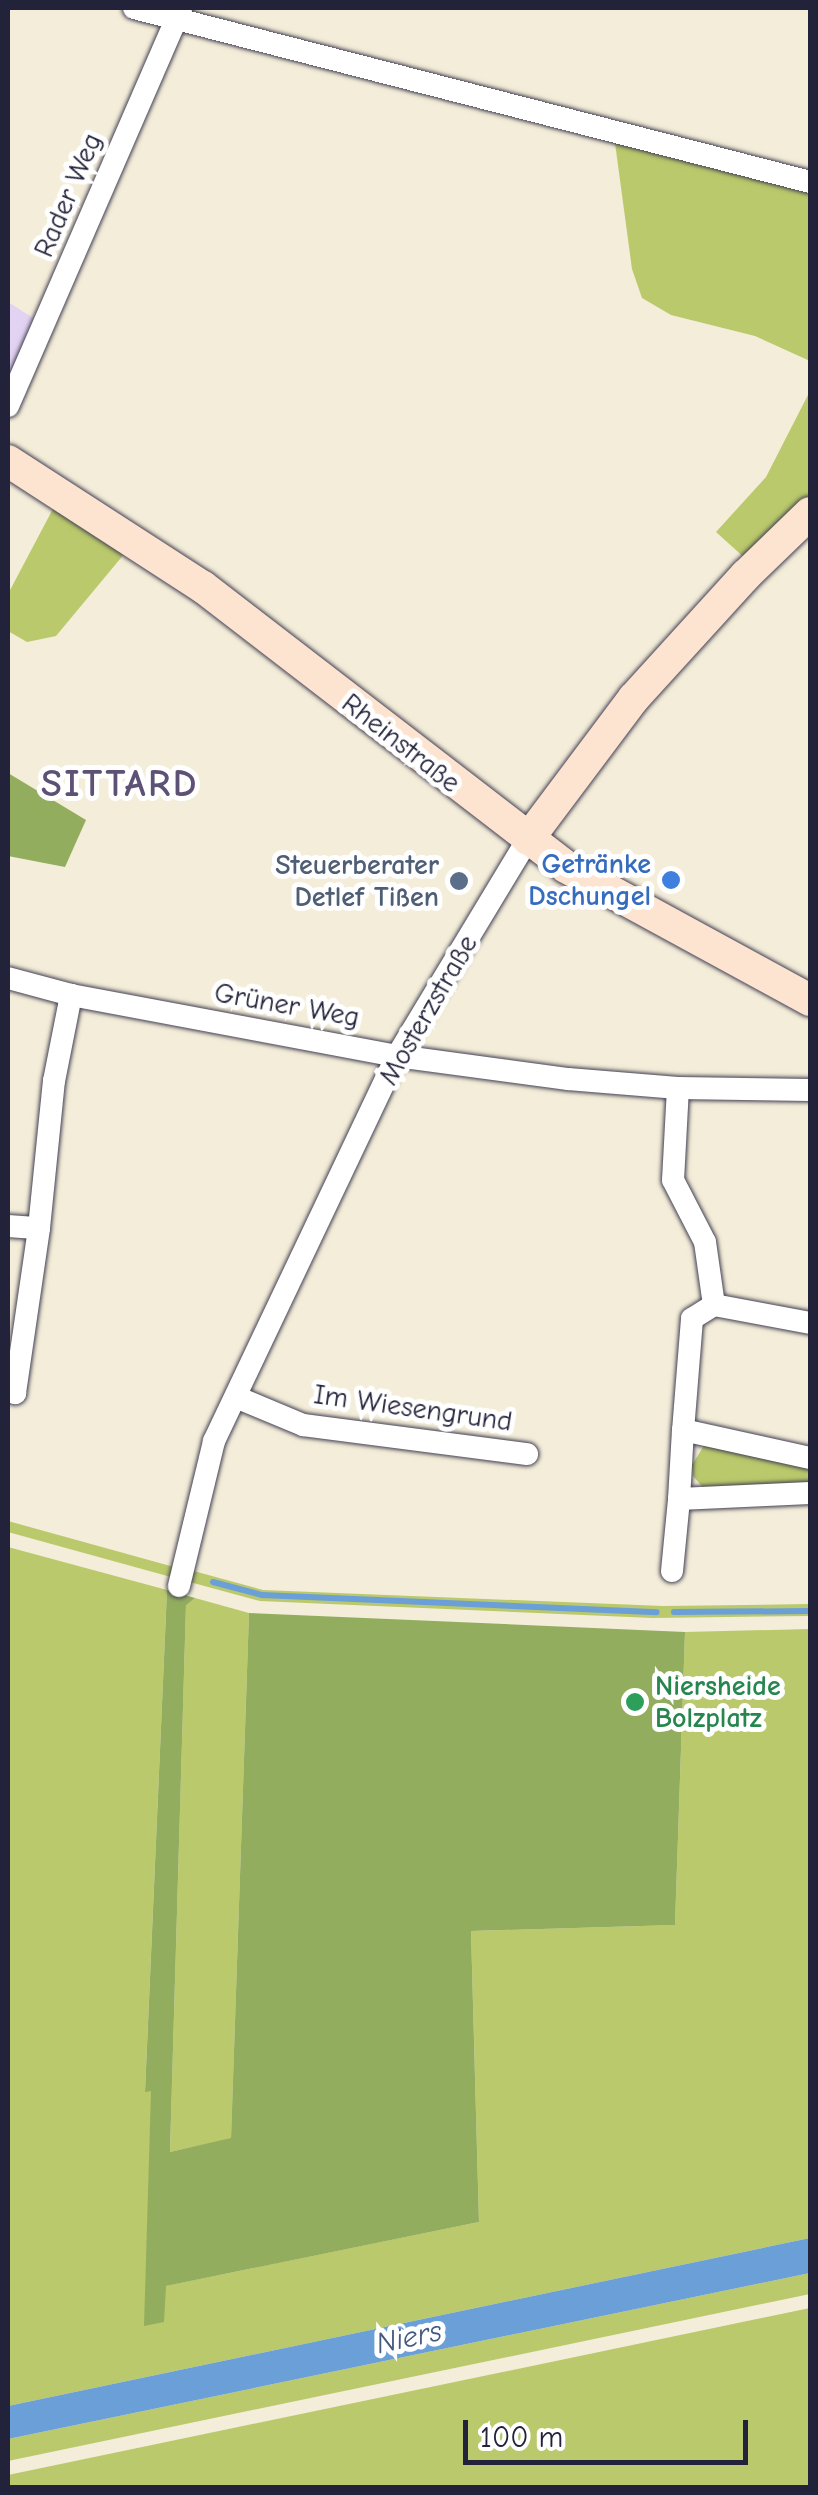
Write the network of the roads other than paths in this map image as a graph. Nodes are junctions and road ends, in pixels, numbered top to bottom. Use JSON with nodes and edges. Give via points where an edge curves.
{"nodes":[{"id":1,"x":134,"y":8,"type":"edge"},
{"id":2,"x":179,"y":13,"type":"edge"},
{"id":3,"x":810,"y":182,"type":"edge"},
{"id":4,"x":8,"y":406,"type":"edge"},
{"id":5,"x":8,"y":460,"type":"edge"},
{"id":6,"x":810,"y":513,"type":"edge"},
{"id":7,"x":528,"y":838,"type":"junction"},
{"id":8,"x":8,"y":978,"type":"edge"},
{"id":9,"x":71,"y":995,"type":"junction"},
{"id":10,"x":810,"y":1000,"type":"edge"},
{"id":11,"x":397,"y":1056,"type":"junction"},
{"id":12,"x":678,"y":1088,"type":"junction"},
{"id":13,"x":810,"y":1090,"type":"edge"},
{"id":14,"x":8,"y":1226,"type":"edge"},
{"id":15,"x":39,"y":1228,"type":"junction"},
{"id":16,"x":714,"y":1305,"type":"junction"},
{"id":17,"x":810,"y":1323,"type":"edge"},
{"id":18,"x":8,"y":1390,"type":"edge"},
{"id":19,"x":236,"y":1396,"type":"junction"},
{"id":20,"x":683,"y":1430,"type":"junction"},
{"id":21,"x":527,"y":1454,"type":"dead end"},
{"id":22,"x":810,"y":1458,"type":"edge"},
{"id":23,"x":810,"y":1493,"type":"edge"},
{"id":24,"x":679,"y":1499,"type":"junction"},
{"id":25,"x":672,"y":1571,"type":"dead end"},
{"id":26,"x":179,"y":1586,"type":"dead end"}],
"edges":[{"from":1,"to":2,"type":"street"},
{"from":2,"to":3,"type":"street"},
{"from":2,"to":4,"type":"street","name":"Rader Weg"},
{"from":5,"to":7,"type":"street","name":"Rheinstraße","via":[[203,587]]},
{"from":6,"to":7,"type":"street","name":"Mosterzstraße","via":[[634,698]]},
{"from":7,"to":10,"type":"street","name":"Rheinstraße","via":[[566,867]]},
{"from":7,"to":11,"type":"street","name":"Mosterzstraße"},
{"from":8,"to":9,"type":"street","name":"Grüner Weg"},
{"from":9,"to":11,"type":"street","name":"Grüner Weg"},
{"from":9,"to":15,"type":"street","via":[[54,1080]]},
{"from":11,"to":12,"type":"street","name":"Grüner Weg"},
{"from":11,"to":19,"type":"street","name":"Mosterzstraße"},
{"from":12,"to":13,"type":"street","name":"Grüner Weg"},
{"from":12,"to":16,"type":"street","via":[[672,1180],[706,1242]]},
{"from":14,"to":15,"type":"street"},
{"from":15,"to":18,"type":"street","via":[[15,1392]]},
{"from":16,"to":17,"type":"street"},
{"from":16,"to":20,"type":"street","via":[[692,1319]]},
{"from":19,"to":21,"type":"street","name":"Im Wiesengrund","via":[[303,1425]]},
{"from":19,"to":26,"type":"street","name":"Mosterzstraße","via":[[214,1440]]},
{"from":20,"to":22,"type":"street"},
{"from":20,"to":24,"type":"street"},
{"from":23,"to":24,"type":"street"},
{"from":24,"to":25,"type":"street"}]}
